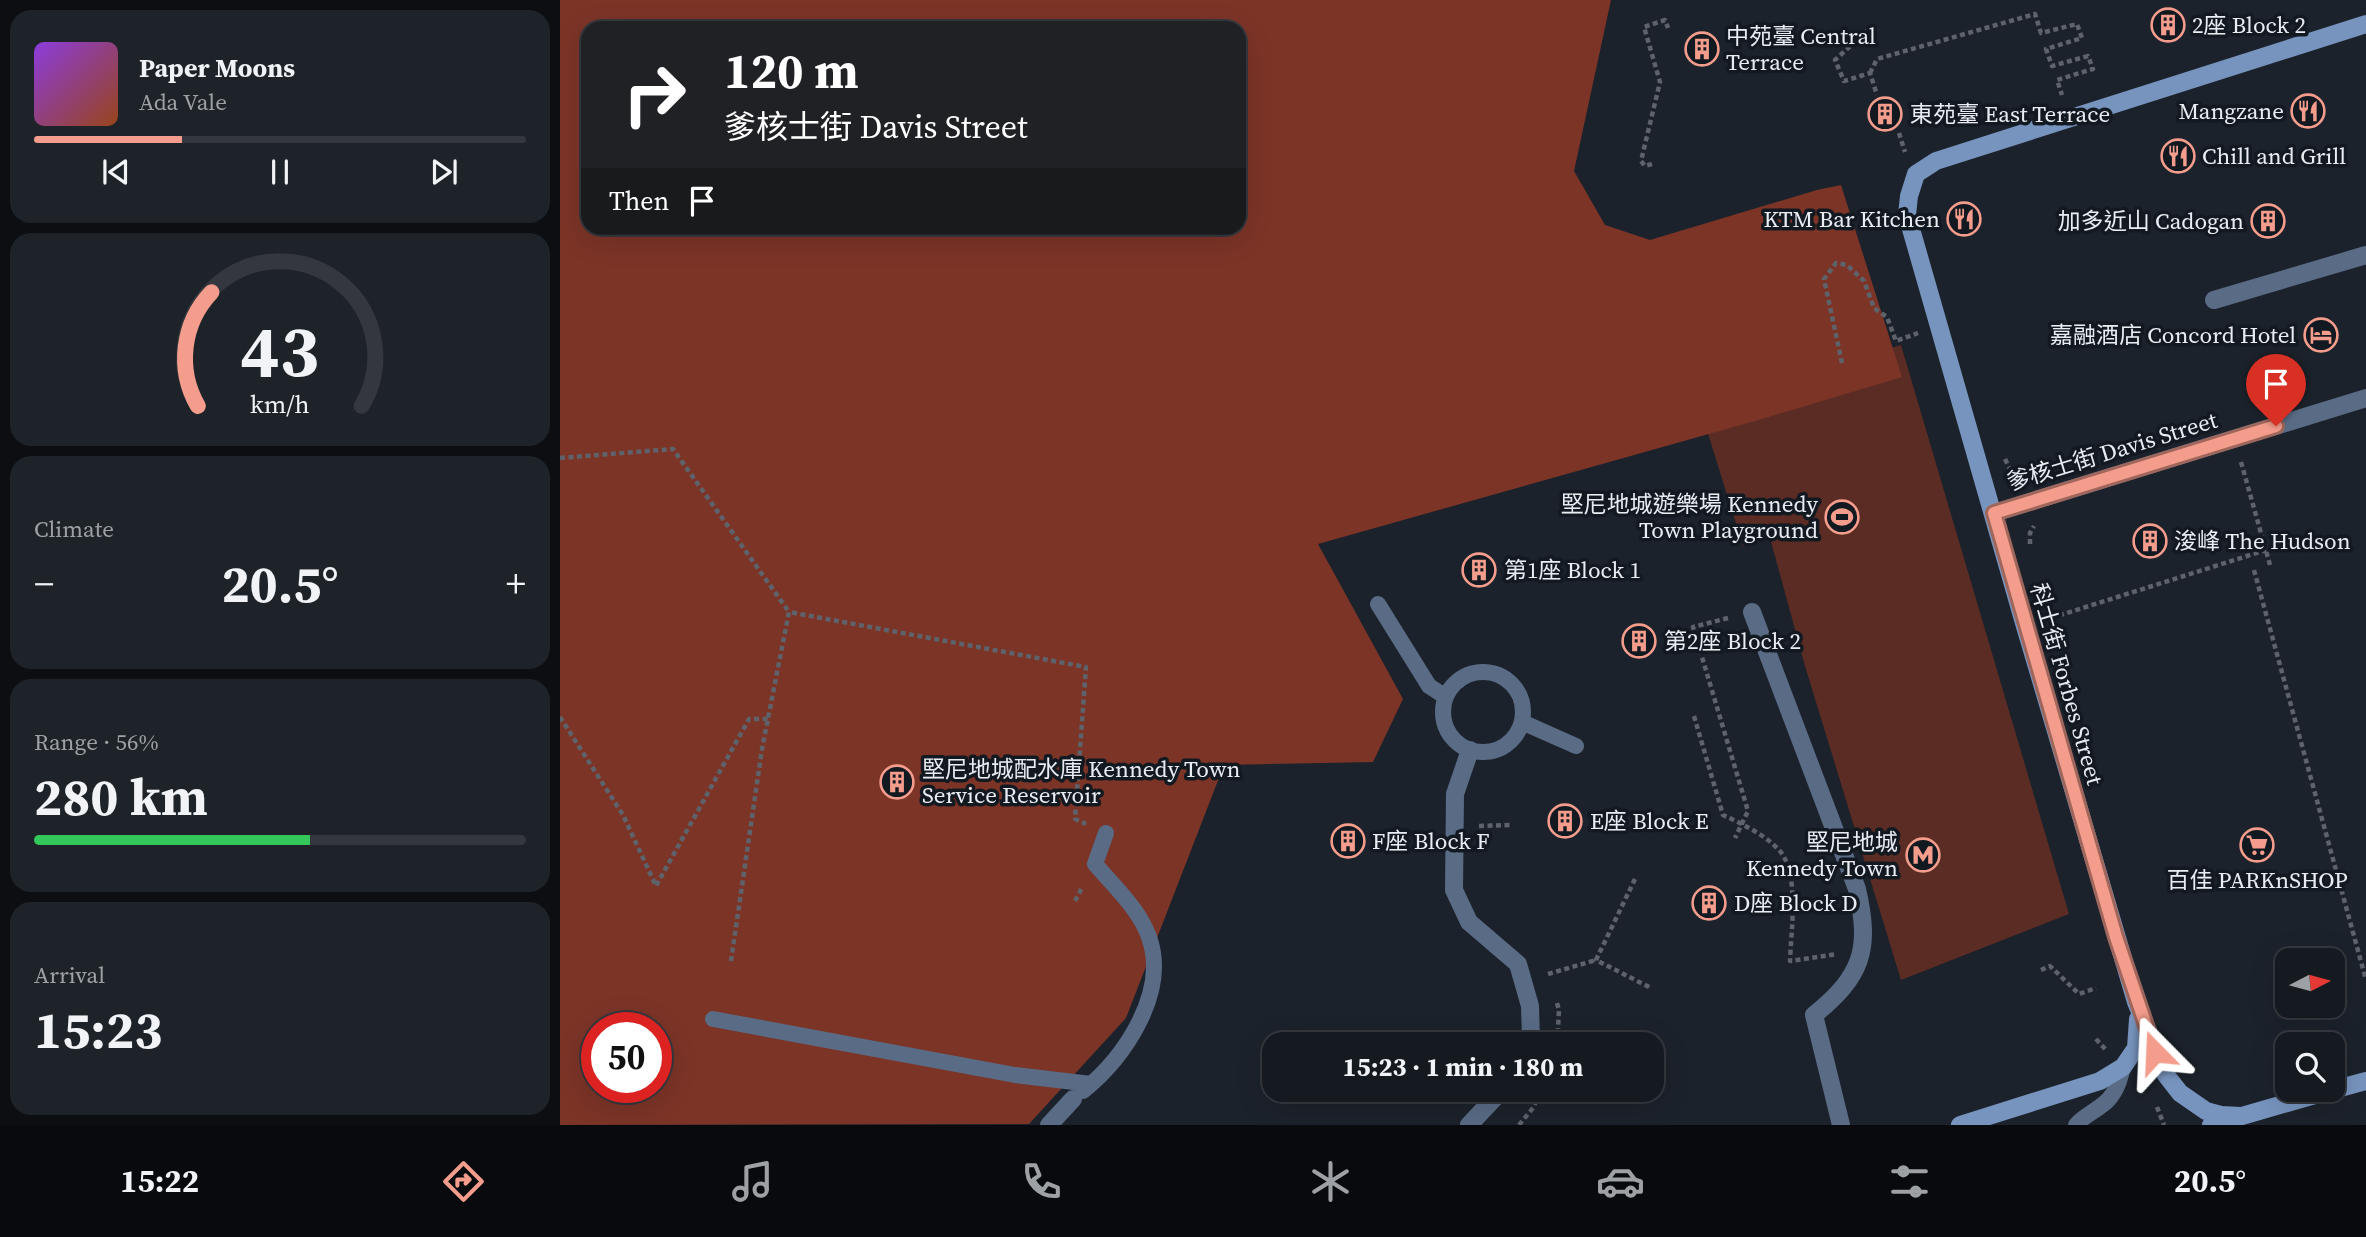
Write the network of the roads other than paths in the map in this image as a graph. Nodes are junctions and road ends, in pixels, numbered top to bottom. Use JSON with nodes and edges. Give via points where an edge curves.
{"nodes":[{"id":1,"x":2366,"y":24,"type":"edge"},
{"id":2,"x":2366,"y":255,"type":"edge"},
{"id":3,"x":2214,"y":300,"type":"dead end"},
{"id":4,"x":2366,"y":398,"type":"edge"},
{"id":5,"x":1994,"y":513,"type":"junction"},
{"id":6,"x":1378,"y":604,"type":"dead end"},
{"id":7,"x":1752,"y":612,"type":"road end"},
{"id":8,"x":1446,"y":697,"type":"junction"},
{"id":9,"x":1522,"y":722,"type":"junction"},
{"id":10,"x":1576,"y":746,"type":"dead end"},
{"id":11,"x":1470,"y":750,"type":"junction"},
{"id":12,"x":1106,"y":833,"type":"dead end"},
{"id":13,"x":2136,"y":1002,"type":"junction"},
{"id":14,"x":713,"y":1019,"type":"dead end"},
{"id":15,"x":1531,"y":1032,"type":"edge"},
{"id":16,"x":2123,"y":1067,"type":"junction"},
{"id":17,"x":2366,"y":1081,"type":"edge"},
{"id":18,"x":1091,"y":1084,"type":"junction"},
{"id":19,"x":2345,"y":1087,"type":"edge"},
{"id":20,"x":1073,"y":1099,"type":"joint"},
{"id":21,"x":1491,"y":1102,"type":"edge"},
{"id":22,"x":2290,"y":1102,"type":"edge"},
{"id":23,"x":2241,"y":1116,"type":"junction"},
{"id":24,"x":1049,"y":1125,"type":"edge"},
{"id":25,"x":1469,"y":1125,"type":"edge"},
{"id":26,"x":1841,"y":1125,"type":"edge"},
{"id":27,"x":1961,"y":1125,"type":"edge"},
{"id":28,"x":2077,"y":1125,"type":"edge"},
{"id":29,"x":2211,"y":1125,"type":"edge"}],
"edges":[{"from":1,"to":5,"type":"main road","name":"科士街 Forbes Street","via":[[1936,161],[1916,174],[1907,215]]},
{"from":2,"to":3,"type":"street"},
{"from":4,"to":5,"type":"street","name":"爹核士街 Davis Street"},
{"from":5,"to":13,"type":"main road","name":"科士街 Forbes Street"},
{"from":6,"to":8,"type":"lane","via":[[1429,686]]},
{"from":7,"to":26,"type":"street","via":[[1863,913],[1862,951],[1854,974],[1839,995],[1814,1015]]},
{"from":8,"to":9,"type":"lane","via":[[1463,677],[1489,672],[1512,684],[1520,696]]},
{"from":8,"to":11,"type":"lane","via":[[1444,723],[1459,744]]},
{"from":9,"to":10,"type":"lane"},
{"from":9,"to":11,"type":"lane","via":[[1508,744],[1496,750]]},
{"from":11,"to":15,"type":"street","via":[[1455,793],[1454,890],[1469,922],[1518,964],[1530,1006]]},
{"from":12,"to":18,"type":"lane","via":[[1095,864],[1144,925],[1153,974],[1132,1037]]},
{"from":13,"to":16,"type":"main road","via":[[2136,1048]]},
{"from":13,"to":23,"type":"main road","name":"科士街 Forbes Street","via":[[2165,1075],[2180,1093],[2206,1111]]},
{"from":14,"to":18,"type":"lane","via":[[1015,1075]]},
{"from":16,"to":27,"type":"main road","via":[[2100,1081]]},
{"from":16,"to":28,"type":"lane","via":[[2108,1100]]},
{"from":17,"to":19,"type":"main road"},
{"from":18,"to":20,"type":"lane"},
{"from":20,"to":24,"type":"street"},
{"from":21,"to":25,"type":"street"},
{"from":22,"to":23,"type":"main road"},
{"from":23,"to":29,"type":"main road"}]}
